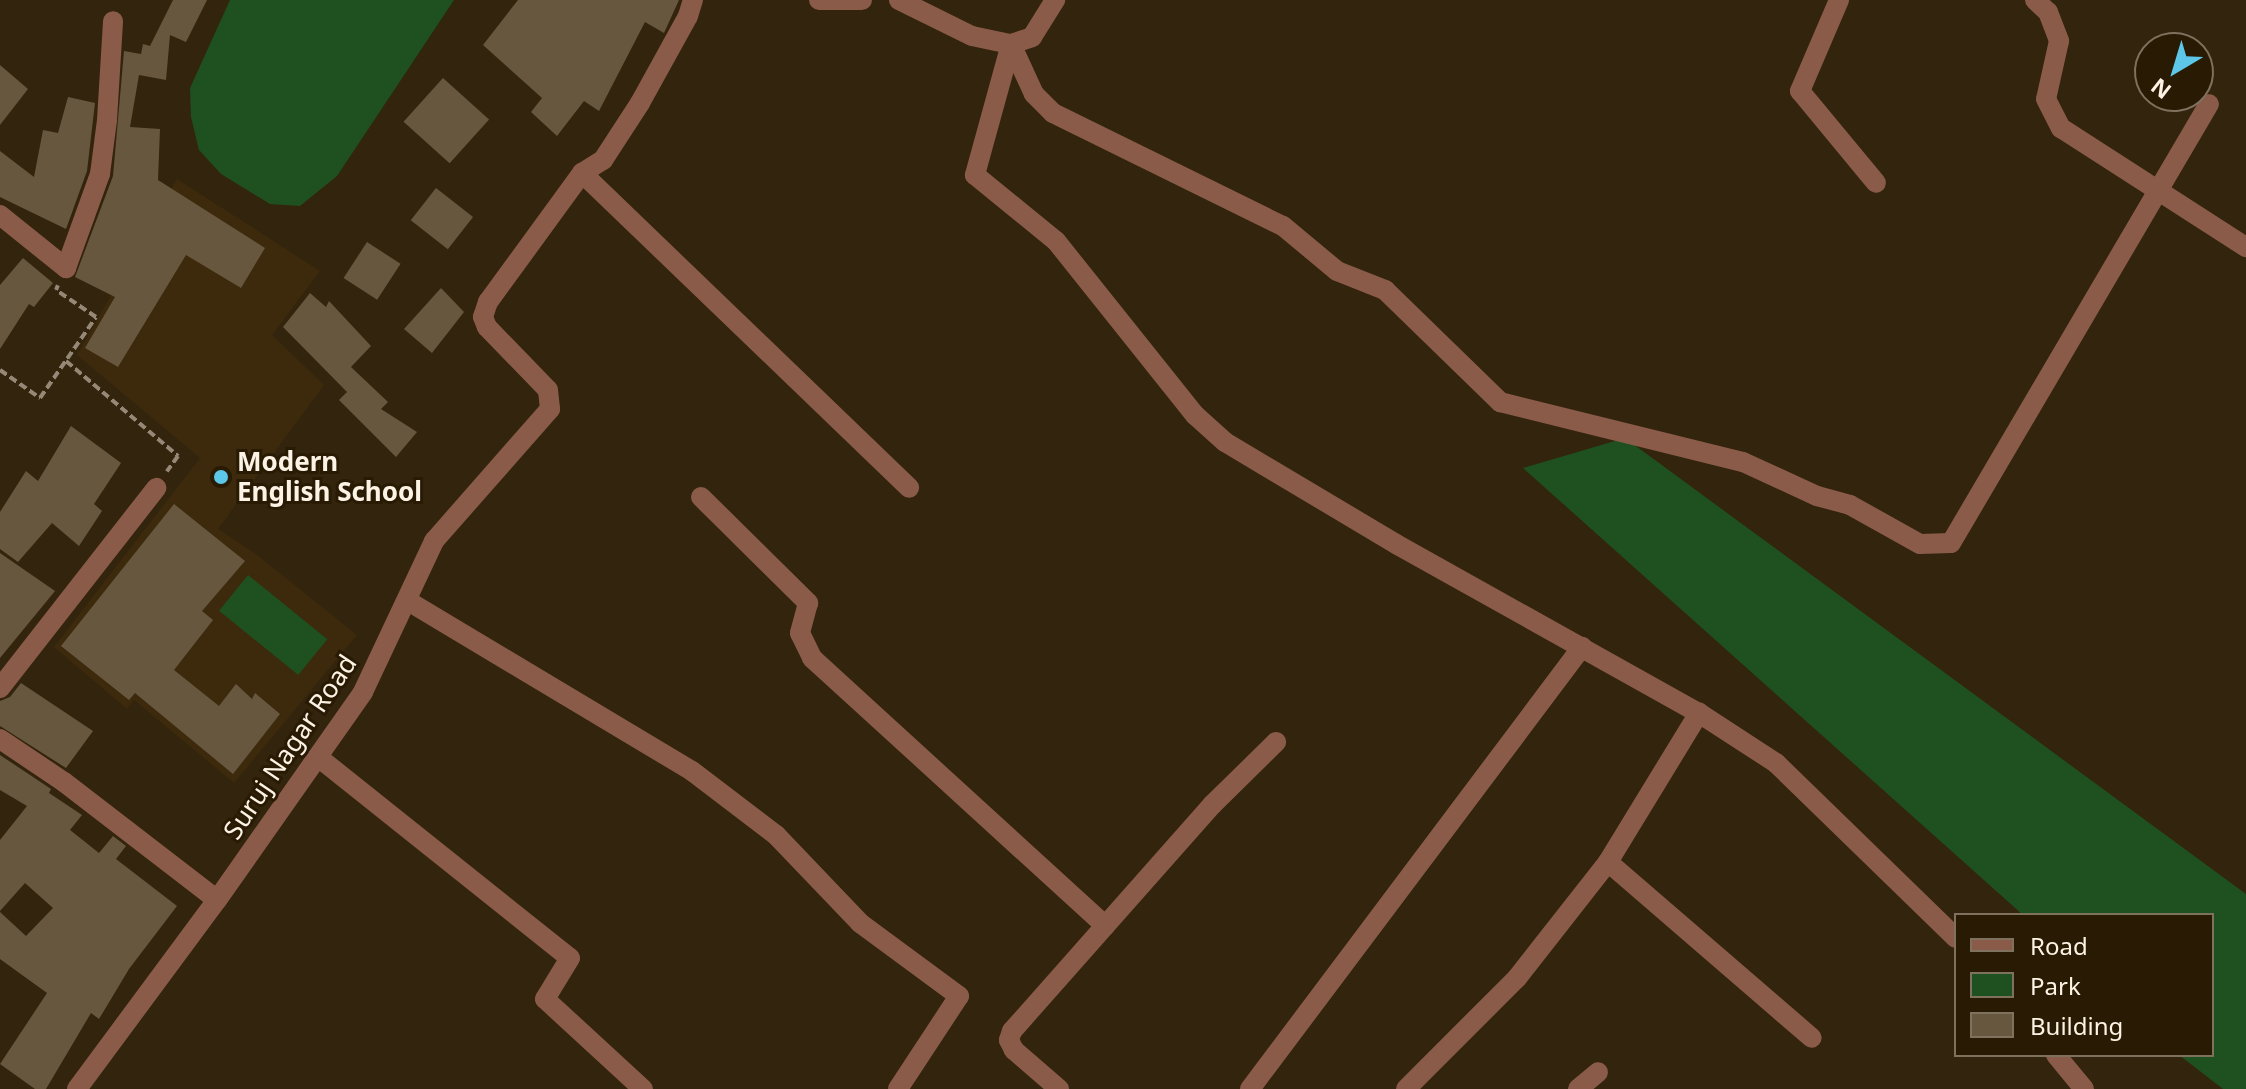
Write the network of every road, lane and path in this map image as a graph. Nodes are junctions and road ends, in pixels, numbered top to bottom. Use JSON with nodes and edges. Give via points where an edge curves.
{"nodes":[{"id":1,"x":693,"y":0,"type":"edge"},
{"id":2,"x":819,"y":0,"type":"edge"},
{"id":3,"x":862,"y":0,"type":"edge"},
{"id":4,"x":899,"y":0,"type":"edge"},
{"id":5,"x":1055,"y":0,"type":"edge"},
{"id":6,"x":1839,"y":0,"type":"edge"},
{"id":7,"x":2035,"y":0,"type":"edge"},
{"id":8,"x":113,"y":21,"type":"dead end"},
{"id":9,"x":1011,"y":44,"type":"junction"},
{"id":10,"x":2205,"y":112,"type":"edge"},
{"id":11,"x":582,"y":173,"type":"junction"},
{"id":12,"x":1876,"y":183,"type":"dead end"},
{"id":13,"x":2159,"y":193,"type":"junction"},
{"id":14,"x":0,"y":215,"type":"edge"},
{"id":15,"x":2246,"y":247,"type":"edge"},
{"id":16,"x":66,"y":268,"type":"junction"},
{"id":17,"x":66,"y":361,"type":"junction"},
{"id":18,"x":0,"y":370,"type":"edge"},
{"id":19,"x":156,"y":488,"type":"joint"},
{"id":20,"x":909,"y":488,"type":"dead end"},
{"id":21,"x":701,"y":497,"type":"dead end"},
{"id":22,"x":408,"y":601,"type":"junction"},
{"id":23,"x":1582,"y":647,"type":"junction"},
{"id":24,"x":0,"y":688,"type":"edge"},
{"id":25,"x":1699,"y":713,"type":"junction"},
{"id":26,"x":0,"y":739,"type":"edge"},
{"id":27,"x":1276,"y":742,"type":"dead end"},
{"id":28,"x":318,"y":757,"type":"junction"},
{"id":29,"x":1608,"y":862,"type":"junction"},
{"id":30,"x":217,"y":900,"type":"junction"},
{"id":31,"x":1105,"y":926,"type":"junction"},
{"id":32,"x":1954,"y":936,"type":"edge"},
{"id":33,"x":1812,"y":1038,"type":"dead end"},
{"id":34,"x":2058,"y":1057,"type":"edge"},
{"id":35,"x":1598,"y":1072,"type":"dead end"},
{"id":36,"x":77,"y":1089,"type":"edge"},
{"id":37,"x":643,"y":1089,"type":"edge"},
{"id":38,"x":898,"y":1089,"type":"edge"},
{"id":39,"x":1059,"y":1089,"type":"edge"},
{"id":40,"x":1250,"y":1089,"type":"edge"},
{"id":41,"x":1406,"y":1089,"type":"edge"},
{"id":42,"x":1578,"y":1089,"type":"edge"},
{"id":43,"x":2084,"y":1089,"type":"edge"}],
"edges":[{"from":1,"to":11,"type":"street","name":"Suruj Nagar Road","via":[[668,53],[603,160]]},
{"from":2,"to":3,"type":"street"},
{"from":4,"to":9,"type":"street","via":[[972,36]]},
{"from":5,"to":9,"type":"street","via":[[1032,37]]},
{"from":6,"to":12,"type":"street","via":[[1800,91]]},
{"from":7,"to":13,"type":"street","via":[[2048,12],[2059,41],[2046,99],[2061,128]]},
{"from":8,"to":16,"type":"street","via":[[100,174]]},
{"from":9,"to":13,"type":"street","via":[[1034,94],[1053,113],[1283,226],[1337,271],[1385,290],[1500,402],[1743,462],[1850,505],[1920,544],[1951,543]]},
{"from":9,"to":23,"type":"street","via":[[975,175],[1056,241],[1195,415],[1225,442]]},
{"from":10,"to":13,"type":"street"},
{"from":11,"to":20,"type":"street"},
{"from":11,"to":22,"type":"street","name":"Suruj Nagar Road","via":[[488,302],[483,317],[548,390],[550,409],[434,541]]},
{"from":13,"to":15,"type":"street"},
{"from":14,"to":16,"type":"street"},
{"from":16,"to":17,"type":"path","via":[[56,290],[96,317]]},
{"from":17,"to":18,"type":"path","via":[[40,398]]},
{"from":17,"to":19,"type":"path","via":[[178,456]]},
{"from":19,"to":24,"type":"street"},
{"from":21,"to":31,"type":"street","via":[[808,603],[800,633],[812,658]]},
{"from":22,"to":28,"type":"street","name":"Suruj Nagar Road","via":[[363,692]]},
{"from":22,"to":38,"type":"street","via":[[692,771],[776,835],[860,923],[959,996]]},
{"from":23,"to":25,"type":"street"},
{"from":23,"to":40,"type":"street"},
{"from":25,"to":29,"type":"street"},
{"from":25,"to":32,"type":"street","via":[[1776,763]]},
{"from":26,"to":30,"type":"street"},
{"from":27,"to":31,"type":"street"},
{"from":28,"to":30,"type":"street","name":"Suruj Nagar Road"},
{"from":28,"to":37,"type":"street","via":[[570,958],[545,999]]},
{"from":29,"to":33,"type":"street"},
{"from":29,"to":41,"type":"street","via":[[1517,978]]},
{"from":30,"to":36,"type":"street","name":"Suruj Nagar Road"},
{"from":31,"to":39,"type":"street","via":[[1009,1040]]},
{"from":34,"to":43,"type":"street"},
{"from":35,"to":42,"type":"street"}]}
